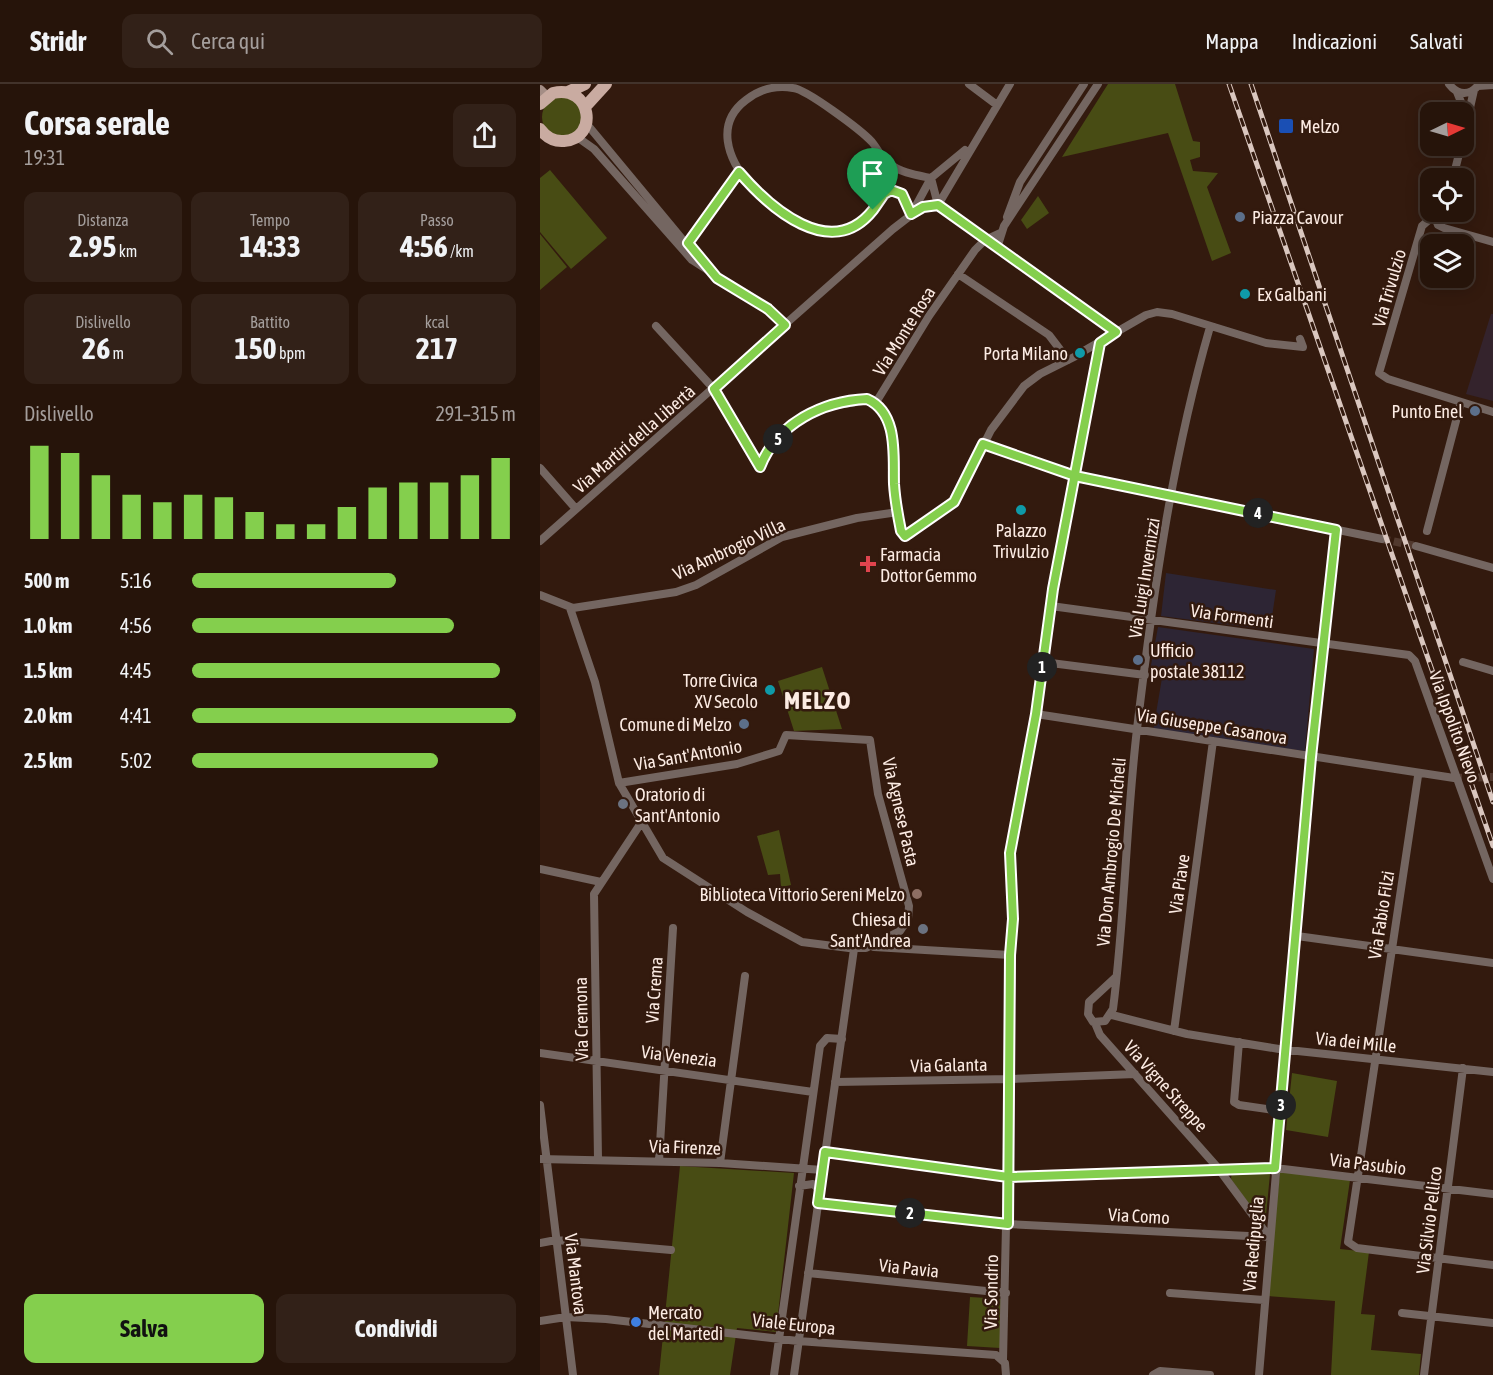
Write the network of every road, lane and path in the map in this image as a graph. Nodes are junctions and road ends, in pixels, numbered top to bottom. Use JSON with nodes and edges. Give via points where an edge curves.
{"nodes":[{"id":1,"x":585,"y":84,"type":"edge"},
{"id":2,"x":606,"y":84,"type":"edge"},
{"id":3,"x":969,"y":84,"type":"edge"},
{"id":4,"x":1010,"y":84,"type":"edge"},
{"id":5,"x":1084,"y":84,"type":"edge"},
{"id":6,"x":1098,"y":84,"type":"edge"},
{"id":7,"x":1449,"y":84,"type":"edge"},
{"id":8,"x":1493,"y":85,"type":"edge"},
{"id":9,"x":1477,"y":87,"type":"edge"},
{"id":10,"x":568,"y":92,"type":"junction"},
{"id":11,"x":1457,"y":92,"type":"junction"},
{"id":12,"x":542,"y":97,"type":"edge"},
{"id":13,"x":1461,"y":102,"type":"edge"},
{"id":14,"x":1472,"y":102,"type":"edge"},
{"id":15,"x":997,"y":105,"type":"junction"},
{"id":16,"x":585,"y":107,"type":"junction"},
{"id":17,"x":586,"y":123,"type":"junction"},
{"id":18,"x":542,"y":133,"type":"edge"},
{"id":19,"x":577,"y":136,"type":"junction"},
{"id":20,"x":974,"y":140,"type":"junction"},
{"id":21,"x":612,"y":151,"type":"junction"},
{"id":22,"x":598,"y":153,"type":"junction"},
{"id":23,"x":739,"y":172,"type":"junction"},
{"id":24,"x":931,"y":178,"type":"junction"},
{"id":25,"x":938,"y":205,"type":"junction"},
{"id":26,"x":911,"y":214,"type":"junction"},
{"id":27,"x":1427,"y":222,"type":"edge"},
{"id":28,"x":1438,"y":222,"type":"edge"},
{"id":29,"x":1002,"y":230,"type":"junction"},
{"id":30,"x":986,"y":240,"type":"junction"},
{"id":31,"x":1493,"y":242,"type":"edge"},
{"id":32,"x":685,"y":246,"type":"junction"},
{"id":33,"x":997,"y":248,"type":"junction"},
{"id":34,"x":958,"y":274,"type":"junction"},
{"id":35,"x":785,"y":325,"type":"junction"},
{"id":36,"x":656,"y":326,"type":"dead end"},
{"id":37,"x":1210,"y":327,"type":"junction"},
{"id":38,"x":1116,"y":332,"type":"junction"},
{"id":39,"x":1300,"y":339,"type":"dead end"},
{"id":40,"x":1100,"y":343,"type":"junction"},
{"id":41,"x":1068,"y":360,"type":"junction"},
{"id":42,"x":714,"y":389,"type":"junction"},
{"id":43,"x":1461,"y":402,"type":"junction"},
{"id":44,"x":875,"y":404,"type":"junction"},
{"id":45,"x":1493,"y":412,"type":"edge"},
{"id":46,"x":983,"y":444,"type":"junction"},
{"id":47,"x":540,"y":468,"type":"edge"},
{"id":48,"x":1075,"y":476,"type":"junction"},
{"id":49,"x":1172,"y":494,"type":"junction"},
{"id":50,"x":576,"y":509,"type":"junction"},
{"id":51,"x":898,"y":512,"type":"junction"},
{"id":52,"x":1336,"y":530,"type":"junction"},
{"id":53,"x":1427,"y":531,"type":"dead end"},
{"id":54,"x":1382,"y":539,"type":"tunnel mouth"},
{"id":55,"x":540,"y":542,"type":"edge"},
{"id":56,"x":1416,"y":546,"type":"tunnel mouth"},
{"id":57,"x":1493,"y":568,"type":"edge"},
{"id":58,"x":540,"y":595,"type":"edge"},
{"id":59,"x":1051,"y":606,"type":"junction"},
{"id":60,"x":570,"y":608,"type":"junction"},
{"id":61,"x":1152,"y":620,"type":"junction"},
{"id":62,"x":1324,"y":644,"type":"junction"},
{"id":63,"x":1409,"y":655,"type":"joint"},
{"id":64,"x":1043,"y":662,"type":"junction"},
{"id":65,"x":1463,"y":662,"type":"dead end"},
{"id":66,"x":1493,"y":671,"type":"edge"},
{"id":67,"x":1145,"y":675,"type":"junction"},
{"id":68,"x":1036,"y":714,"type":"junction"},
{"id":69,"x":1137,"y":730,"type":"junction"},
{"id":70,"x":870,"y":740,"type":"joint"},
{"id":71,"x":1213,"y":741,"type":"junction"},
{"id":72,"x":1311,"y":757,"type":"junction"},
{"id":73,"x":1418,"y":776,"type":"dead end"},
{"id":74,"x":1454,"y":778,"type":"tunnel mouth"},
{"id":75,"x":619,"y":783,"type":"junction"},
{"id":76,"x":641,"y":823,"type":"junction"},
{"id":77,"x":540,"y":869,"type":"edge"},
{"id":78,"x":1493,"y":879,"type":"edge"},
{"id":79,"x":601,"y":882,"type":"junction"},
{"id":80,"x":674,"y":928,"type":"dead end"},
{"id":81,"x":1297,"y":936,"type":"junction"},
{"id":82,"x":866,"y":948,"type":"junction"},
{"id":83,"x":854,"y":949,"type":"junction"},
{"id":84,"x":1391,"y":949,"type":"junction"},
{"id":85,"x":1010,"y":955,"type":"junction"},
{"id":86,"x":1493,"y":963,"type":"edge"},
{"id":87,"x":745,"y":976,"type":"dead end"},
{"id":88,"x":1116,"y":977,"type":"junction"},
{"id":89,"x":1112,"y":1015,"type":"junction"},
{"id":90,"x":1095,"y":1023,"type":"junction"},
{"id":91,"x":1174,"y":1031,"type":"junction"},
{"id":92,"x":842,"y":1039,"type":"junction"},
{"id":93,"x":1239,"y":1042,"type":"junction"},
{"id":94,"x":1286,"y":1050,"type":"junction"},
{"id":95,"x":540,"y":1053,"type":"edge"},
{"id":96,"x":1374,"y":1059,"type":"junction"},
{"id":97,"x":596,"y":1060,"type":"junction"},
{"id":98,"x":1463,"y":1068,"type":"junction"},
{"id":99,"x":664,"y":1070,"type":"junction"},
{"id":100,"x":1493,"y":1072,"type":"edge"},
{"id":101,"x":1135,"y":1074,"type":"junction"},
{"id":102,"x":732,"y":1078,"type":"junction"},
{"id":103,"x":1010,"y":1079,"type":"junction"},
{"id":104,"x":835,"y":1082,"type":"junction"},
{"id":105,"x":813,"y":1092,"type":"junction"},
{"id":106,"x":540,"y":1105,"type":"edge"},
{"id":107,"x":1280,"y":1111,"type":"junction"},
{"id":108,"x":825,"y":1152,"type":"junction"},
{"id":109,"x":543,"y":1159,"type":"edge"},
{"id":110,"x":598,"y":1160,"type":"junction"},
{"id":111,"x":659,"y":1161,"type":"junction"},
{"id":112,"x":720,"y":1163,"type":"junction"},
{"id":113,"x":802,"y":1168,"type":"junction"},
{"id":114,"x":1218,"y":1168,"type":"junction"},
{"id":115,"x":1275,"y":1168,"type":"junction"},
{"id":116,"x":823,"y":1170,"type":"junction"},
{"id":117,"x":1008,"y":1177,"type":"junction"},
{"id":118,"x":1356,"y":1178,"type":"junction"},
{"id":119,"x":799,"y":1186,"type":"junction"},
{"id":120,"x":1449,"y":1189,"type":"junction"},
{"id":121,"x":820,"y":1190,"type":"junction"},
{"id":122,"x":1493,"y":1194,"type":"edge"},
{"id":123,"x":818,"y":1203,"type":"junction"},
{"id":124,"x":1008,"y":1224,"type":"junction"},
{"id":125,"x":1269,"y":1237,"type":"junction"},
{"id":126,"x":556,"y":1240,"type":"junction"},
{"id":127,"x":540,"y":1243,"type":"edge"},
{"id":128,"x":671,"y":1250,"type":"dead end"},
{"id":129,"x":1440,"y":1258,"type":"junction"},
{"id":130,"x":1493,"y":1265,"type":"edge"},
{"id":131,"x":808,"y":1273,"type":"junction"},
{"id":132,"x":1006,"y":1293,"type":"junction"},
{"id":133,"x":1170,"y":1293,"type":"dead end"},
{"id":134,"x":1264,"y":1299,"type":"junction"},
{"id":135,"x":1402,"y":1313,"type":"dead end"},
{"id":136,"x":1432,"y":1316,"type":"junction"},
{"id":137,"x":566,"y":1317,"type":"junction"},
{"id":138,"x":782,"y":1319,"type":"junction"},
{"id":139,"x":540,"y":1321,"type":"edge"},
{"id":140,"x":801,"y":1323,"type":"junction"},
{"id":141,"x":1493,"y":1323,"type":"edge"},
{"id":142,"x":779,"y":1338,"type":"junction"},
{"id":143,"x":798,"y":1341,"type":"junction"},
{"id":144,"x":1003,"y":1360,"type":"junction"},
{"id":145,"x":573,"y":1375,"type":"edge"},
{"id":146,"x":774,"y":1375,"type":"edge"},
{"id":147,"x":794,"y":1375,"type":"edge"},
{"id":148,"x":1006,"y":1375,"type":"edge"},
{"id":149,"x":1154,"y":1375,"type":"edge"},
{"id":150,"x":1210,"y":1375,"type":"edge"},
{"id":151,"x":1259,"y":1375,"type":"edge"},
{"id":152,"x":1424,"y":1375,"type":"edge"}],
"edges":[{"from":1,"to":10,"type":"main road"},
{"from":2,"to":16,"type":"main road"},
{"from":3,"to":15,"type":"street"},
{"from":4,"to":15,"type":"street"},
{"from":5,"to":29,"type":"street","via":[[1020,182]]},
{"from":6,"to":29,"type":"street"},
{"from":7,"to":11,"type":"street"},
{"from":8,"to":9,"type":"street"},
{"from":9,"to":11,"type":"street"},
{"from":9,"to":14,"type":"street"},
{"from":10,"to":12,"type":"main road"},
{"from":10,"to":16,"type":"main road"},
{"from":11,"to":13,"type":"street"},
{"from":15,"to":20,"type":"street"},
{"from":16,"to":17,"type":"main road"},
{"from":17,"to":19,"type":"main road"},
{"from":17,"to":21,"type":"street"},
{"from":18,"to":19,"type":"main road","via":[[559,141]]},
{"from":19,"to":22,"type":"street"},
{"from":20,"to":24,"type":"street","via":[[953,163]]},
{"from":20,"to":25,"type":"street"},
{"from":21,"to":22,"type":"street"},
{"from":21,"to":32,"type":"street"},
{"from":22,"to":32,"type":"street"},
{"from":23,"to":24,"type":"street","via":[[727,141],[732,114],[760,90],[783,87],[802,91],[831,111],[869,139],[898,170]]},
{"from":23,"to":26,"type":"street","via":[[769,202],[816,231],[833,232],[853,226],[866,218],[891,190],[902,194]]},
{"from":23,"to":32,"type":"street"},
{"from":24,"to":25,"type":"street"},
{"from":24,"to":26,"type":"street"},
{"from":25,"to":26,"type":"street","name":"Via Martiri della Libertà"},
{"from":25,"to":30,"type":"street"},
{"from":26,"to":35,"type":"street","name":"Via Martiri della Libertà"},
{"from":27,"to":43,"type":"street","name":"Via Trivulzio","via":[[1422,226],[1379,371],[1383,377]]},
{"from":28,"to":31,"type":"street","via":[[1444,228]]},
{"from":29,"to":30,"type":"street"},
{"from":29,"to":33,"type":"street"},
{"from":30,"to":33,"type":"street"},
{"from":30,"to":34,"type":"street","name":"Via Monte Rosa"},
{"from":32,"to":35,"type":"street","via":[[710,272],[768,309]]},
{"from":33,"to":38,"type":"street"},
{"from":34,"to":41,"type":"street","name":"Via Monte Rosa","via":[[1049,335]]},
{"from":34,"to":44,"type":"street","name":"Via Monte Rosa"},
{"from":35,"to":42,"type":"street","name":"Via Martiri della Libertà"},
{"from":36,"to":42,"type":"street"},
{"from":37,"to":38,"type":"street","via":[[1157,312]]},
{"from":37,"to":39,"type":"street","via":[[1282,346],[1303,347]]},
{"from":37,"to":49,"type":"street","name":"Via Luigi Invernizzi","via":[[1186,412]]},
{"from":38,"to":40,"type":"street"},
{"from":40,"to":41,"type":"street"},
{"from":40,"to":48,"type":"street","name":"Via Sondrio"},
{"from":41,"to":46,"type":"street","via":[[1024,386]]},
{"from":42,"to":44,"type":"street","via":[[760,467],[775,444],[810,411],[864,399]]},
{"from":42,"to":50,"type":"street","name":"Via Martiri della Libertà"},
{"from":43,"to":45,"type":"street"},
{"from":43,"to":53,"type":"street"},
{"from":44,"to":51,"type":"street","via":[[891,432]]},
{"from":46,"to":48,"type":"street"},
{"from":46,"to":51,"type":"street","via":[[954,502],[910,535],[903,535]]},
{"from":47,"to":50,"type":"street"},
{"from":48,"to":49,"type":"street"},
{"from":48,"to":59,"type":"street","name":"Via Sondrio"},
{"from":49,"to":52,"type":"street"},
{"from":49,"to":61,"type":"street","name":"Via Luigi Invernizzi"},
{"from":50,"to":55,"type":"street","name":"Via Martiri della Libertà"},
{"from":51,"to":60,"type":"street","name":"Via Ambrogio Villa","via":[[782,537],[680,591]]},
{"from":52,"to":54,"type":"street"},
{"from":52,"to":62,"type":"street","name":"Via Redipuglia"},
{"from":56,"to":57,"type":"street"},
{"from":58,"to":60,"type":"street"},
{"from":59,"to":61,"type":"street","name":"Via Formenti"},
{"from":59,"to":64,"type":"street","name":"Via Sondrio"},
{"from":60,"to":75,"type":"street","name":"Via Sant'Antonio","via":[[593,674]]},
{"from":61,"to":62,"type":"street","name":"Via Formenti"},
{"from":61,"to":67,"type":"street","name":"Via Luigi Invernizzi"},
{"from":62,"to":63,"type":"street","name":"Via Formenti"},
{"from":62,"to":72,"type":"street","name":"Via Redipuglia"},
{"from":63,"to":78,"type":"street","name":"Via Ippolito Nievo","via":[[1415,662]]},
{"from":64,"to":67,"type":"street"},
{"from":64,"to":68,"type":"street","name":"Via Sondrio"},
{"from":65,"to":66,"type":"street"},
{"from":67,"to":69,"type":"street","name":"Via Luigi Invernizzi"},
{"from":68,"to":69,"type":"street","name":"Via Giuseppe Casanova"},
{"from":68,"to":85,"type":"street","name":"Via Sondrio","via":[[1010,853]]},
{"from":69,"to":71,"type":"street","name":"Via Giuseppe Casanova"},
{"from":69,"to":88,"type":"street","name":"Via Don Ambrogio De Micheli"},
{"from":70,"to":75,"type":"street","name":"Via Sant'Antonio","via":[[788,735],[783,737],[779,751],[737,764]]},
{"from":70,"to":82,"type":"street","name":"Via Agnese Pasta","via":[[877,789],[909,912],[900,931]]},
{"from":71,"to":72,"type":"street","name":"Via Giuseppe Casanova"},
{"from":71,"to":91,"type":"street","name":"Via Piave"},
{"from":72,"to":74,"type":"street","name":"Via Giuseppe Casanova"},
{"from":72,"to":81,"type":"street","name":"Via Redipuglia"},
{"from":73,"to":84,"type":"street","name":"Via Fabio Filzi"},
{"from":75,"to":76,"type":"street"},
{"from":76,"to":79,"type":"street"},
{"from":76,"to":83,"type":"street","via":[[663,858],[747,912],[799,941]]},
{"from":77,"to":79,"type":"street"},
{"from":79,"to":97,"type":"street","name":"Via Cremona","via":[[594,894]]},
{"from":80,"to":99,"type":"street","name":"Via Crema"},
{"from":81,"to":84,"type":"street"},
{"from":81,"to":94,"type":"street","name":"Via Redipuglia"},
{"from":82,"to":83,"type":"street"},
{"from":82,"to":85,"type":"street"},
{"from":83,"to":92,"type":"street"},
{"from":84,"to":86,"type":"street"},
{"from":84,"to":96,"type":"street","name":"Via Fabio Filzi"},
{"from":85,"to":103,"type":"street","name":"Via Sondrio"},
{"from":87,"to":102,"type":"street"},
{"from":88,"to":89,"type":"street","name":"Via Don Ambrogio De Micheli"},
{"from":88,"to":90,"type":"street","via":[[1089,1002],[1089,1017]]},
{"from":89,"to":90,"type":"street"},
{"from":89,"to":91,"type":"street","name":"Via dei Mille"},
{"from":90,"to":101,"type":"street","name":"Via Vigne Streppe","via":[[1100,1035]]},
{"from":91,"to":93,"type":"street","name":"Via dei Mille"},
{"from":92,"to":104,"type":"street"},
{"from":92,"to":105,"type":"street","via":[[830,1038],[821,1044]]},
{"from":93,"to":94,"type":"street","name":"Via dei Mille"},
{"from":93,"to":107,"type":"street","via":[[1234,1102]]},
{"from":94,"to":96,"type":"street","name":"Via dei Mille"},
{"from":94,"to":107,"type":"street","name":"Via Redipuglia"},
{"from":95,"to":97,"type":"street","name":"Via Venezia"},
{"from":96,"to":98,"type":"street","name":"Via dei Mille"},
{"from":96,"to":118,"type":"street","name":"Via Fabio Filzi"},
{"from":97,"to":99,"type":"street","name":"Via Venezia"},
{"from":97,"to":110,"type":"street","name":"Via Cremona"},
{"from":98,"to":100,"type":"street","name":"Via dei Mille"},
{"from":98,"to":120,"type":"street","name":"Via Silvio Pellico"},
{"from":99,"to":102,"type":"street","name":"Via Venezia"},
{"from":99,"to":111,"type":"street","name":"Via Crema"},
{"from":101,"to":103,"type":"street","name":"Via Galanta"},
{"from":101,"to":114,"type":"street","name":"Via Vigne Streppe"},
{"from":102,"to":105,"type":"street","name":"Via Venezia"},
{"from":102,"to":112,"type":"street"},
{"from":103,"to":104,"type":"street","name":"Via Galanta"},
{"from":103,"to":117,"type":"street","name":"Via Sondrio"},
{"from":104,"to":108,"type":"street"},
{"from":105,"to":113,"type":"street"},
{"from":106,"to":109,"type":"street","name":"Via Mantova"},
{"from":107,"to":115,"type":"street","name":"Via Redipuglia"},
{"from":108,"to":116,"type":"street"},
{"from":108,"to":117,"type":"street","name":"Via Pasubio"},
{"from":109,"to":110,"type":"street","name":"Via Firenze"},
{"from":109,"to":126,"type":"street","name":"Via Mantova"},
{"from":110,"to":111,"type":"street","name":"Via Firenze"},
{"from":111,"to":112,"type":"street","name":"Via Firenze"},
{"from":112,"to":113,"type":"street","name":"Via Firenze"},
{"from":113,"to":116,"type":"street","name":"Via Firenze"},
{"from":113,"to":119,"type":"street"},
{"from":114,"to":115,"type":"street","name":"Via Pasubio"},
{"from":114,"to":117,"type":"street","name":"Via Pasubio"},
{"from":114,"to":125,"type":"street","name":"Via Vigne Streppe"},
{"from":115,"to":118,"type":"street","name":"Via Pasubio"},
{"from":115,"to":125,"type":"street","name":"Via Redipuglia"},
{"from":116,"to":121,"type":"street"},
{"from":117,"to":124,"type":"street","name":"Via Sondrio"},
{"from":118,"to":120,"type":"street","name":"Via Pasubio"},
{"from":118,"to":129,"type":"street","name":"Via Fabio Filzi","via":[[1349,1245]]},
{"from":119,"to":121,"type":"street","via":[[813,1184]]},
{"from":119,"to":138,"type":"street"},
{"from":120,"to":122,"type":"street","name":"Via Pasubio"},
{"from":120,"to":129,"type":"street","name":"Via Silvio Pellico"},
{"from":121,"to":123,"type":"street"},
{"from":123,"to":124,"type":"street","name":"Via Como"},
{"from":123,"to":131,"type":"street"},
{"from":124,"to":125,"type":"street","name":"Via Como"},
{"from":124,"to":132,"type":"street","name":"Via Sondrio"},
{"from":125,"to":134,"type":"street","name":"Via Redipuglia"},
{"from":126,"to":127,"type":"street"},
{"from":126,"to":128,"type":"street"},
{"from":126,"to":137,"type":"street","name":"Via Mantova"},
{"from":129,"to":130,"type":"street"},
{"from":129,"to":136,"type":"street","name":"Via Silvio Pellico"},
{"from":131,"to":132,"type":"street","name":"Via Pavia"},
{"from":131,"to":140,"type":"street"},
{"from":132,"to":144,"type":"street","name":"Via Sondrio"},
{"from":133,"to":134,"type":"street"},
{"from":134,"to":151,"type":"street","name":"Via Redipuglia"},
{"from":135,"to":136,"type":"street"},
{"from":136,"to":141,"type":"street"},
{"from":136,"to":152,"type":"street","name":"Via Silvio Pellico"},
{"from":137,"to":139,"type":"street","name":"Viale Europa"},
{"from":137,"to":142,"type":"street","name":"Viale Europa"},
{"from":137,"to":145,"type":"street","name":"Via Mantova"},
{"from":138,"to":140,"type":"street","via":[[788,1326]]},
{"from":138,"to":142,"type":"street"},
{"from":140,"to":143,"type":"street"},
{"from":142,"to":143,"type":"street","name":"Viale Europa"},
{"from":142,"to":146,"type":"street"},
{"from":143,"to":144,"type":"street","name":"Viale Europa","via":[[995,1355]]},
{"from":143,"to":147,"type":"street"},
{"from":144,"to":148,"type":"street"},
{"from":149,"to":150,"type":"street","via":[[1162,1371]]}]}
